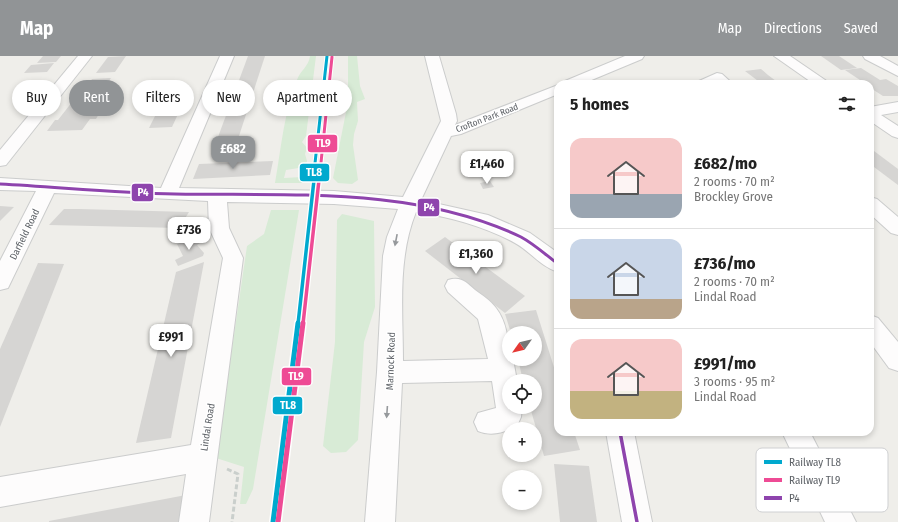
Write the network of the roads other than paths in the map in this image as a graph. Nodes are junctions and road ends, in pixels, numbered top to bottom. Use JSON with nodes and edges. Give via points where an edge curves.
{"nodes":[{"id":1,"x":85,"y":56,"type":"edge"},
{"id":2,"x":227,"y":56,"type":"edge"},
{"id":3,"x":432,"y":56,"type":"edge"},
{"id":4,"x":637,"y":56,"type":"edge"},
{"id":5,"x":781,"y":56,"type":"edge"},
{"id":6,"x":870,"y":56,"type":"edge"},
{"id":7,"x":898,"y":72,"type":"edge"},
{"id":8,"x":580,"y":80,"type":"edge"},
{"id":9,"x":711,"y":80,"type":"edge"},
{"id":10,"x":721,"y":80,"type":"edge"},
{"id":11,"x":818,"y":80,"type":"edge"},
{"id":12,"x":554,"y":91,"type":"edge"},
{"id":13,"x":898,"y":107,"type":"edge"},
{"id":14,"x":874,"y":112,"type":"edge"},
{"id":15,"x":874,"y":116,"type":"edge"},
{"id":16,"x":445,"y":132,"type":"junction"},
{"id":17,"x":898,"y":133,"type":"edge"},
{"id":18,"x":0,"y":161,"type":"edge"},
{"id":19,"x":0,"y":184,"type":"edge"},
{"id":20,"x":48,"y":186,"type":"junction"},
{"id":21,"x":167,"y":194,"type":"junction"},
{"id":22,"x":217,"y":196,"type":"junction"},
{"id":23,"x":409,"y":203,"type":"junction"},
{"id":24,"x":874,"y":207,"type":"edge"},
{"id":25,"x":898,"y":228,"type":"edge"},
{"id":26,"x":554,"y":257,"type":"edge"},
{"id":27,"x":0,"y":282,"type":"edge"},
{"id":28,"x":456,"y":286,"type":"dead end"},
{"id":29,"x":874,"y":330,"type":"edge"},
{"id":30,"x":898,"y":360,"type":"edge"},
{"id":31,"x":503,"y":370,"type":"junction"},
{"id":32,"x":390,"y":372,"type":"junction"},
{"id":33,"x":486,"y":422,"type":"dead end"},
{"id":34,"x":621,"y":436,"type":"edge"},
{"id":35,"x":798,"y":436,"type":"edge"},
{"id":36,"x":804,"y":448,"type":"edge"},
{"id":37,"x":202,"y":457,"type":"junction"},
{"id":38,"x":0,"y":492,"type":"edge"},
{"id":39,"x":836,"y":512,"type":"edge"},
{"id":40,"x":194,"y":522,"type":"edge"},
{"id":41,"x":380,"y":522,"type":"edge"},
{"id":42,"x":637,"y":522,"type":"edge"},
{"id":43,"x":841,"y":522,"type":"edge"}],
"edges":[{"from":1,"to":18,"type":"street"},
{"from":2,"to":21,"type":"street"},
{"from":3,"to":16,"type":"street","via":[[448,114],[449,121]]},
{"from":4,"to":8,"type":"street"},
{"from":5,"to":11,"type":"street"},
{"from":6,"to":7,"type":"street"},
{"from":9,"to":10,"type":"street","via":[[717,77]]},
{"from":12,"to":16,"type":"street","name":"Crofton Park Road","via":[[455,131]]},
{"from":13,"to":14,"type":"street"},
{"from":15,"to":17,"type":"street"},
{"from":16,"to":23,"type":"street","name":"Crofton Park Road"},
{"from":19,"to":20,"type":"street"},
{"from":20,"to":21,"type":"street"},
{"from":20,"to":27,"type":"street","name":"Darfield Road"},
{"from":21,"to":22,"type":"street"},
{"from":22,"to":23,"type":"street"},
{"from":22,"to":37,"type":"street","name":"Lindal Road","via":[[219,228],[233,258]]},
{"from":23,"to":26,"type":"street","via":[[484,221],[520,235]]},
{"from":23,"to":32,"type":"street","name":"Marnock Road","one_way":true,"via":[[399,227],[393,256]]},
{"from":24,"to":25,"type":"street"},
{"from":28,"to":31,"type":"street","via":[[488,314]]},
{"from":29,"to":30,"type":"street"},
{"from":31,"to":32,"type":"street"},
{"from":31,"to":33,"type":"street","via":[[508,416],[502,420]]},
{"from":32,"to":41,"type":"street","name":"Marnock Road","one_way":true},
{"from":34,"to":42,"type":"street"},
{"from":35,"to":36,"type":"street"},
{"from":37,"to":38,"type":"street","name":"Lindal Road"},
{"from":37,"to":40,"type":"street"},
{"from":39,"to":43,"type":"street"}]}
